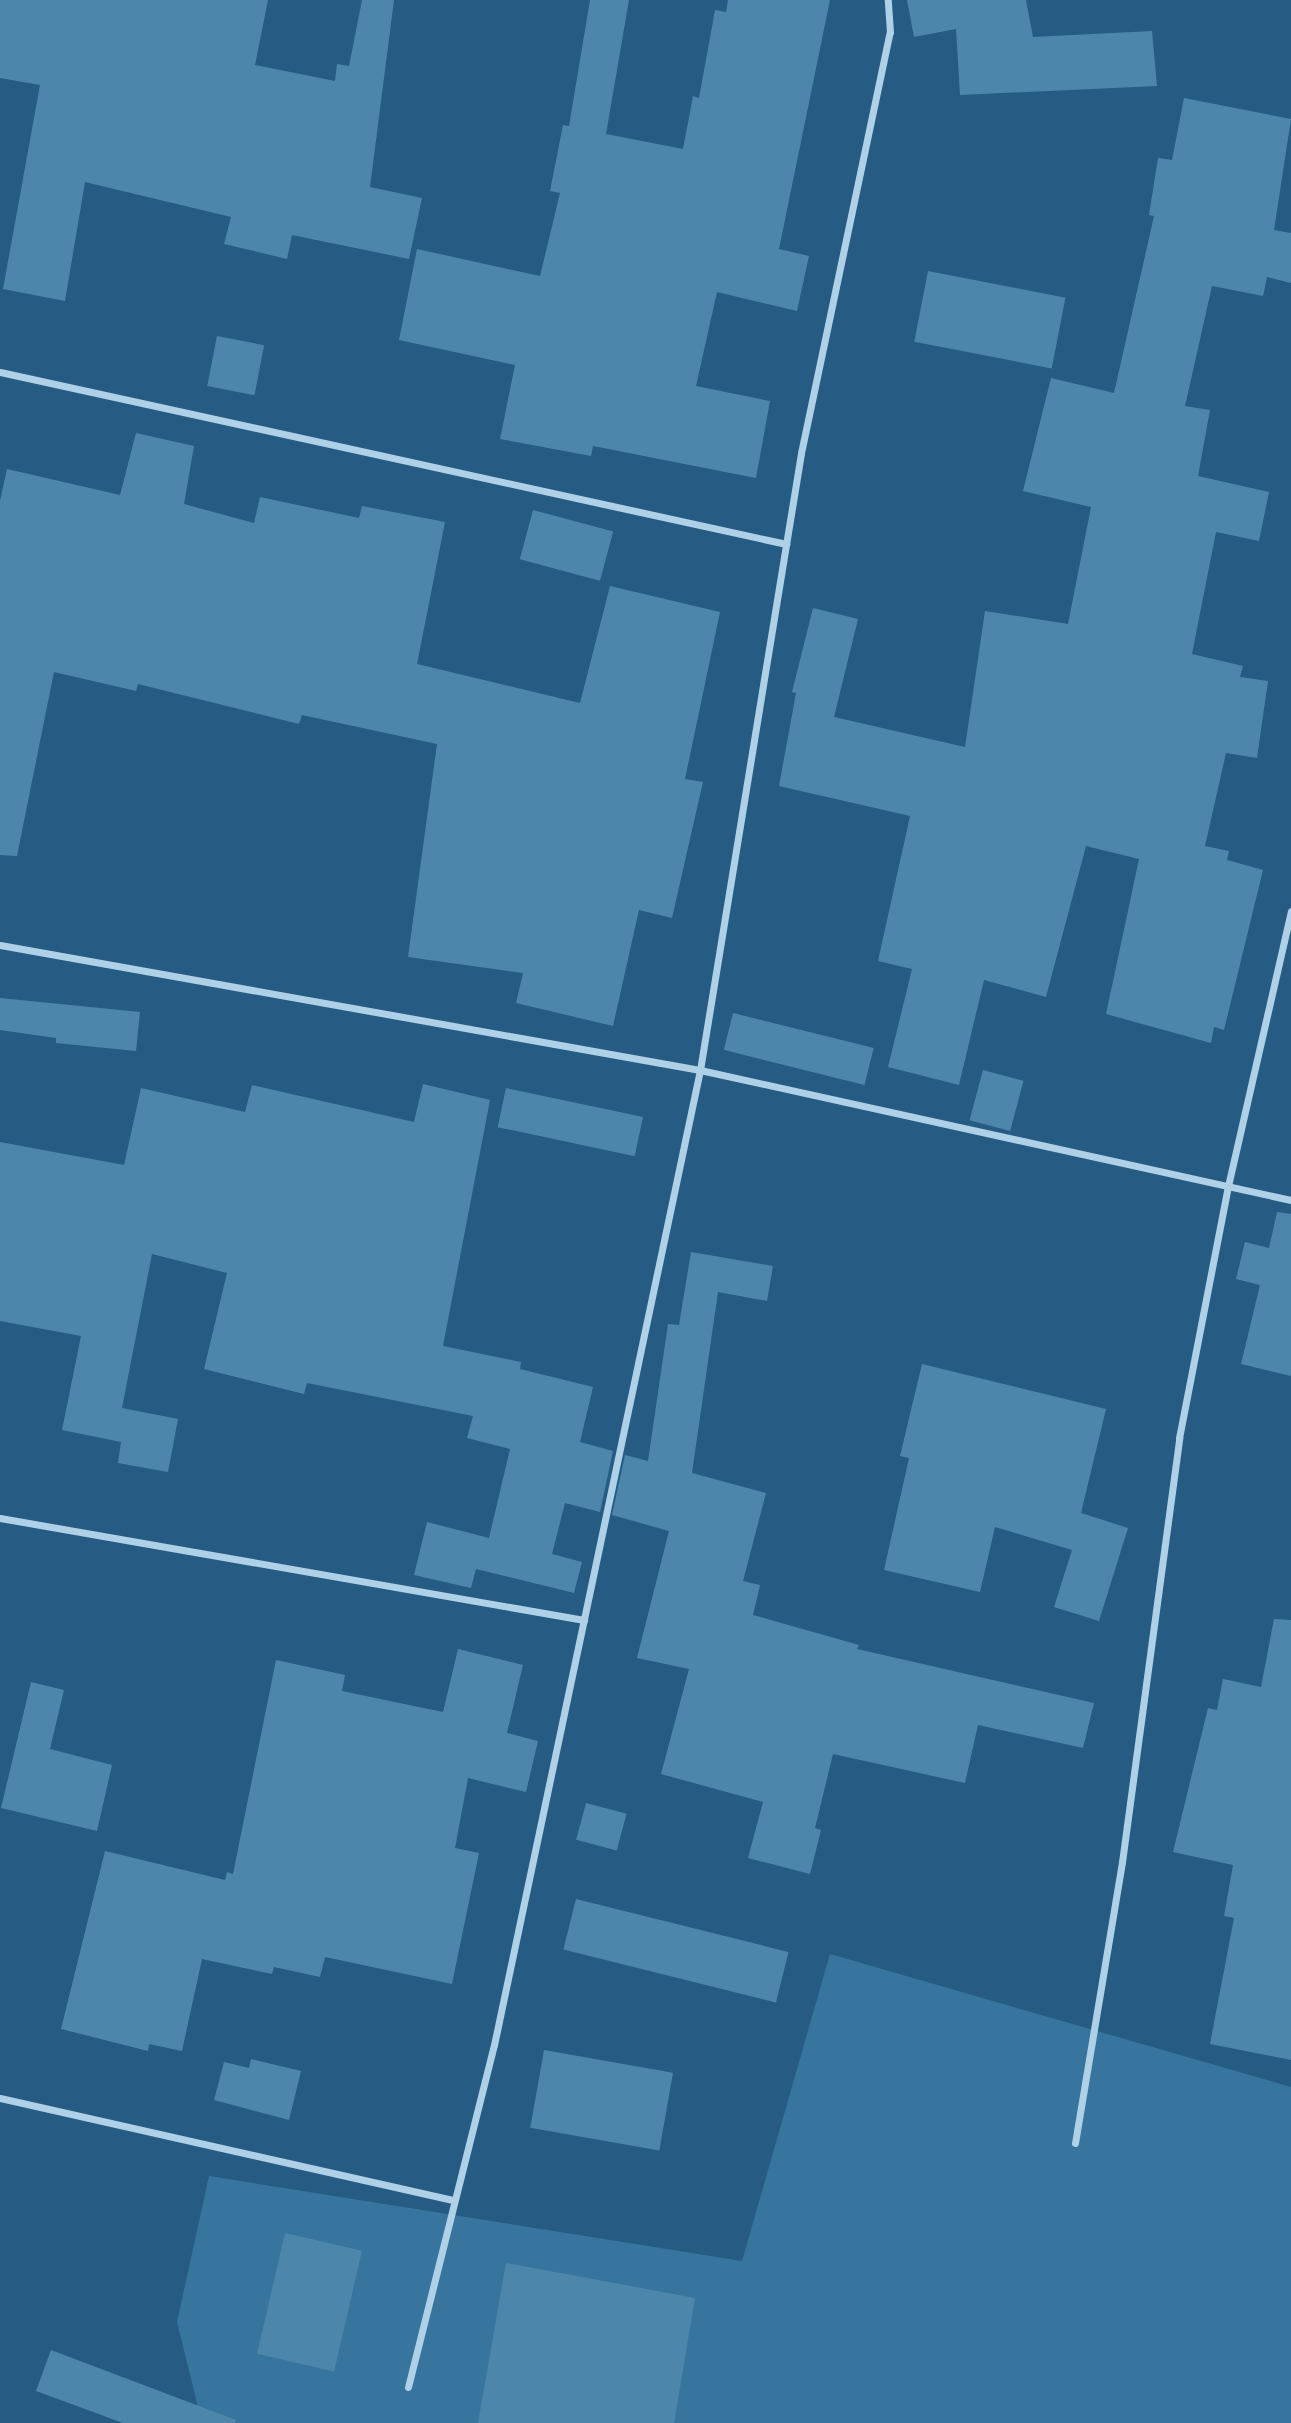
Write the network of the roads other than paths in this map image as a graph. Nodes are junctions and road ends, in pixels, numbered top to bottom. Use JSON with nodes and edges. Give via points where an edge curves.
{"nodes":[{"id":1,"x":888,"y":0,"type":"edge"},
{"id":2,"x":0,"y":372,"type":"edge"},
{"id":3,"x":786,"y":544,"type":"junction"},
{"id":4,"x":1291,"y":911,"type":"edge"},
{"id":5,"x":0,"y":945,"type":"edge"},
{"id":6,"x":700,"y":1070,"type":"junction"},
{"id":7,"x":1228,"y":1186,"type":"junction"},
{"id":8,"x":1291,"y":1200,"type":"edge"},
{"id":9,"x":0,"y":1518,"type":"edge"},
{"id":10,"x":584,"y":1620,"type":"junction"},
{"id":11,"x":0,"y":2098,"type":"edge"},
{"id":12,"x":1075,"y":2143,"type":"dead end"},
{"id":13,"x":452,"y":2200,"type":"junction"},
{"id":14,"x":408,"y":2387,"type":"dead end"}],
"edges":[{"from":1,"to":3,"type":"street","via":[[890,32]]},
{"from":2,"to":3,"type":"street"},
{"from":3,"to":6,"type":"street"},
{"from":4,"to":7,"type":"street"},
{"from":5,"to":6,"type":"street"},
{"from":6,"to":7,"type":"street"},
{"from":6,"to":10,"type":"street"},
{"from":7,"to":8,"type":"street"},
{"from":7,"to":12,"type":"street","via":[[1180,1438],[1122,1862]]},
{"from":9,"to":10,"type":"street"},
{"from":10,"to":13,"type":"street","via":[[494,2045]]},
{"from":11,"to":13,"type":"street"},
{"from":13,"to":14,"type":"street"}]}
